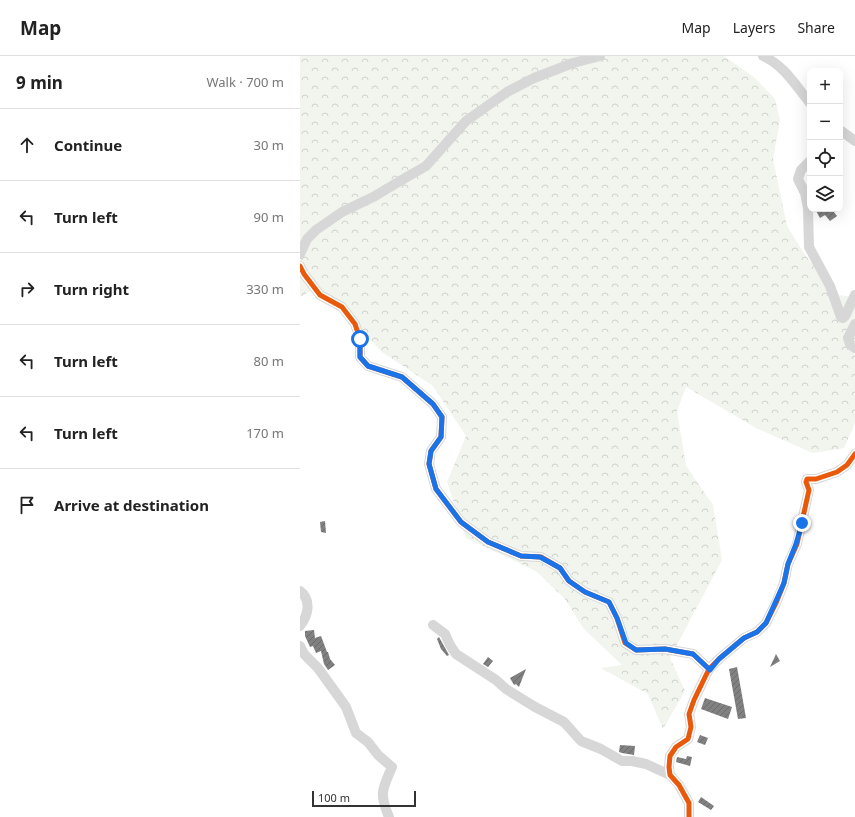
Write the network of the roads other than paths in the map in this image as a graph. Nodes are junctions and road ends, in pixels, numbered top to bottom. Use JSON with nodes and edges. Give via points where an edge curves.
{"nodes":[{"id":1,"x":600,"y":56,"type":"edge"},
{"id":2,"x":763,"y":56,"type":"edge"},
{"id":3,"x":807,"y":99,"type":"edge"},
{"id":4,"x":843,"y":132,"type":"edge"},
{"id":5,"x":855,"y":141,"type":"edge"},
{"id":6,"x":807,"y":164,"type":"edge"},
{"id":7,"x":300,"y":254,"type":"edge"},
{"id":8,"x":300,"y":266,"type":"edge"},
{"id":9,"x":855,"y":295,"type":"edge"},
{"id":10,"x":855,"y":324,"type":"edge"},
{"id":11,"x":855,"y":348,"type":"edge"},
{"id":12,"x":855,"y":454,"type":"edge"},
{"id":13,"x":300,"y":591,"type":"edge"},
{"id":14,"x":433,"y":625,"type":"dead end"},
{"id":15,"x":300,"y":626,"type":"edge"},
{"id":16,"x":300,"y":646,"type":"edge"},
{"id":17,"x":710,"y":670,"type":"junction"},
{"id":18,"x":670,"y":775,"type":"junction"},
{"id":19,"x":389,"y":817,"type":"edge"},
{"id":20,"x":689,"y":817,"type":"edge"}],
"edges":[{"from":1,"to":7,"type":"street","via":[[567,65],[507,92],[466,122],[426,166],[342,212],[316,230],[307,239]]},
{"from":2,"to":3,"type":"street","via":[[790,76]]},
{"from":4,"to":5,"type":"street"},
{"from":6,"to":9,"type":"street","via":[[801,170],[798,179],[808,208],[810,250],[830,286],[841,317],[845,316]]},
{"from":8,"to":17,"type":"street","via":[[320,295],[342,308],[355,324],[360,339],[360,357],[368,366],[402,377],[433,404],[442,417],[441,437],[431,451],[429,464],[436,489],[461,522],[488,542],[521,556],[540,557],[560,568],[569,581],[585,592],[609,602],[626,643],[636,650],[665,649],[693,654]]},
{"from":10,"to":11,"type":"street","via":[[848,338]]},
{"from":12,"to":17,"type":"street","via":[[847,465],[837,472],[816,479],[807,479],[809,490],[796,544],[781,590],[766,623],[757,632],[744,638]]},
{"from":13,"to":15,"type":"street","via":[[305,595],[308,608]]},
{"from":14,"to":18,"type":"street","via":[[445,634],[456,654],[506,689],[564,722],[581,740],[622,761],[646,764]]},
{"from":16,"to":19,"type":"street","via":[[346,707],[356,733],[392,767],[383,789],[384,804]]},
{"from":17,"to":18,"type":"street","via":[[689,714],[691,727],[688,739],[676,747],[670,756]]},
{"from":18,"to":20,"type":"street","via":[[689,803]]}]}
